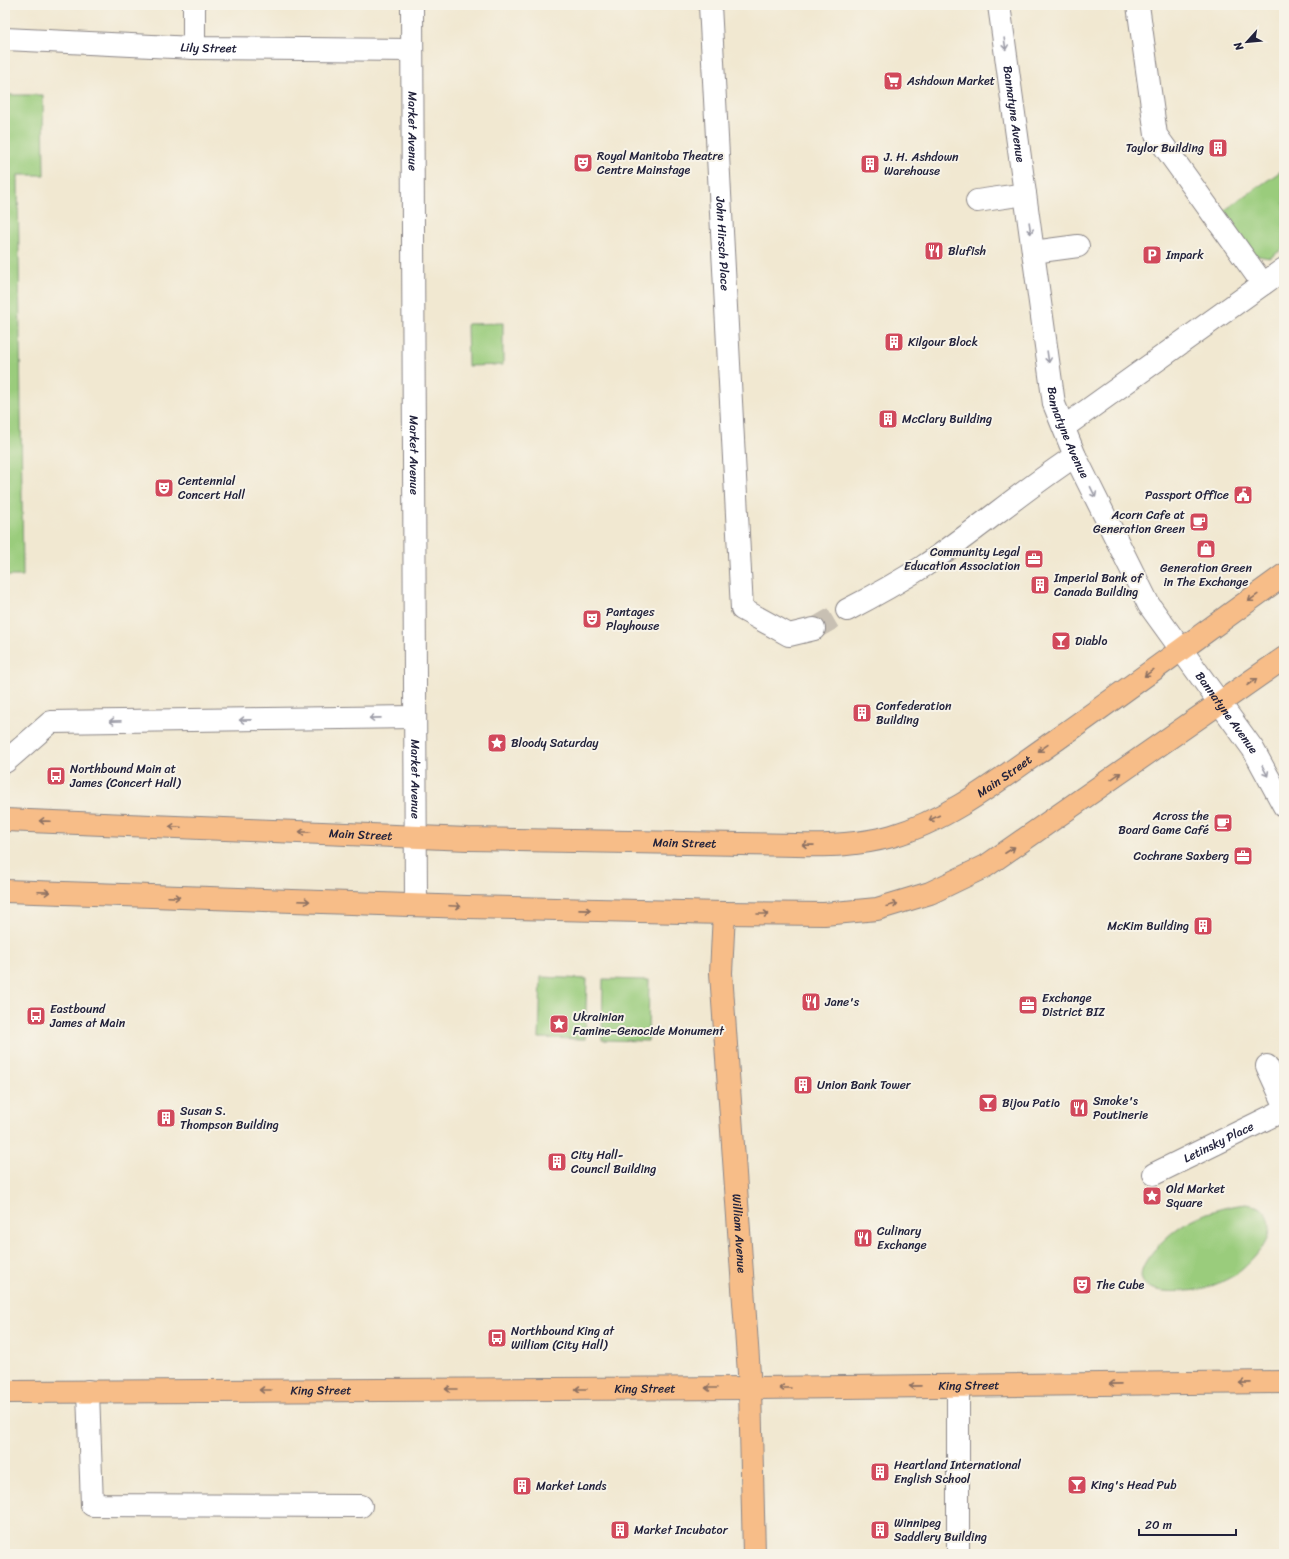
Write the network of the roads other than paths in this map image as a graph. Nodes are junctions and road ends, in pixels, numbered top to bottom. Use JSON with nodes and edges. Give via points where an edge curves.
{"nodes":[{"id":1,"x":194,"y":5,"type":"edge"},
{"id":2,"x":412,"y":5,"type":"edge"},
{"id":3,"x":710,"y":5,"type":"edge"},
{"id":4,"x":999,"y":5,"type":"edge"},
{"id":5,"x":1138,"y":5,"type":"edge"},
{"id":6,"x":5,"y":39,"type":"edge"},
{"id":7,"x":194,"y":48,"type":"junction"},
{"id":8,"x":412,"y":50,"type":"junction"},
{"id":9,"x":1025,"y":194,"type":"junction"},
{"id":10,"x":977,"y":201,"type":"dead end"},
{"id":11,"x":1078,"y":246,"type":"dead end"},
{"id":12,"x":1033,"y":252,"type":"junction"},
{"id":13,"x":1284,"y":269,"type":"edge"},
{"id":14,"x":1263,"y":284,"type":"junction"},
{"id":15,"x":1064,"y":427,"type":"junction"},
{"id":16,"x":1075,"y":456,"type":"junction"},
{"id":17,"x":1284,"y":575,"type":"edge"},
{"id":18,"x":847,"y":610,"type":"tunnel mouth"},
{"id":19,"x":814,"y":629,"type":"tunnel mouth"},
{"id":20,"x":1181,"y":650,"type":"junction"},
{"id":21,"x":1284,"y":658,"type":"edge"},
{"id":22,"x":1220,"y":704,"type":"junction"},
{"id":23,"x":414,"y":717,"type":"junction"},
{"id":24,"x":5,"y":762,"type":"edge"},
{"id":25,"x":1284,"y":806,"type":"edge"},
{"id":26,"x":5,"y":820,"type":"edge"},
{"id":27,"x":414,"y":836,"type":"junction"},
{"id":28,"x":5,"y":891,"type":"edge"},
{"id":29,"x":416,"y":904,"type":"junction"},
{"id":30,"x":724,"y":913,"type":"junction"},
{"id":31,"x":1267,"y":1066,"type":"dead end"},
{"id":32,"x":1284,"y":1103,"type":"edge"},
{"id":33,"x":1284,"y":1112,"type":"edge"},
{"id":34,"x":1154,"y":1174,"type":"dead end"},
{"id":35,"x":1284,"y":1382,"type":"edge"},
{"id":36,"x":958,"y":1386,"type":"junction"},
{"id":37,"x":750,"y":1388,"type":"junction"},
{"id":38,"x":88,"y":1391,"type":"junction"},
{"id":39,"x":5,"y":1392,"type":"edge"},
{"id":40,"x":361,"y":1506,"type":"dead end"},
{"id":41,"x":754,"y":1554,"type":"edge"},
{"id":42,"x":958,"y":1554,"type":"edge"}],
"edges":[{"from":1,"to":7,"type":"street"},
{"from":2,"to":8,"type":"street","name":"Market Avenue"},
{"from":3,"to":19,"type":"street","name":"John Hirsch Place","via":[[742,609],[789,635]]},
{"from":4,"to":9,"type":"street","name":"Bannatyne Avenue","one_way":true},
{"from":5,"to":14,"type":"street","via":[[1156,135]]},
{"from":6,"to":7,"type":"street","name":"Lily Street"},
{"from":7,"to":8,"type":"street","name":"Lily Street"},
{"from":8,"to":23,"type":"street","name":"Market Avenue"},
{"from":9,"to":10,"type":"street"},
{"from":9,"to":12,"type":"street","name":"Bannatyne Avenue","one_way":true},
{"from":11,"to":12,"type":"street"},
{"from":12,"to":15,"type":"street","name":"Bannatyne Avenue","one_way":true,"via":[[1054,404]]},
{"from":13,"to":14,"type":"street"},
{"from":14,"to":15,"type":"street"},
{"from":15,"to":16,"type":"street","name":"Bannatyne Avenue"},
{"from":16,"to":18,"type":"street","via":[[924,565]]},
{"from":16,"to":20,"type":"street","name":"Bannatyne Avenue","one_way":true,"via":[[1149,605]]},
{"from":17,"to":20,"type":"main road","name":"Main Street","one_way":true},
{"from":20,"to":22,"type":"street","name":"Bannatyne Avenue"},
{"from":20,"to":27,"type":"main road","name":"Main Street","one_way":true,"via":[[999,780],[952,809],[893,836],[831,846]]},
{"from":22,"to":21,"type":"main road","one_way":true},
{"from":22,"to":25,"type":"street","name":"Bannatyne Avenue","one_way":true,"via":[[1253,749]]},
{"from":30,"to":22,"type":"main road","one_way":true,"via":[[850,912],[877,909],[930,893],[986,866]]},
{"from":23,"to":24,"type":"street","one_way":true,"via":[[51,722]]},
{"from":23,"to":27,"type":"street","name":"Market Avenue"},
{"from":27,"to":26,"type":"main road","name":"Main Street","one_way":true},
{"from":27,"to":29,"type":"street","name":"Market Avenue"},
{"from":28,"to":29,"type":"main road","one_way":true},
{"from":29,"to":30,"type":"main road","one_way":true},
{"from":30,"to":37,"type":"main road","name":"William Avenue","via":[[721,973]]},
{"from":31,"to":32,"type":"street"},
{"from":33,"to":34,"type":"street","name":"Letinsky Place"},
{"from":35,"to":36,"type":"main road","name":"King Street","one_way":true},
{"from":36,"to":37,"type":"main road","name":"King Street","one_way":true},
{"from":36,"to":42,"type":"street"},
{"from":37,"to":38,"type":"main road","name":"King Street","one_way":true},
{"from":37,"to":41,"type":"main road","name":"William Avenue"},
{"from":38,"to":39,"type":"main road","name":"King Street"},
{"from":38,"to":40,"type":"street","via":[[92,1505]]}]}
